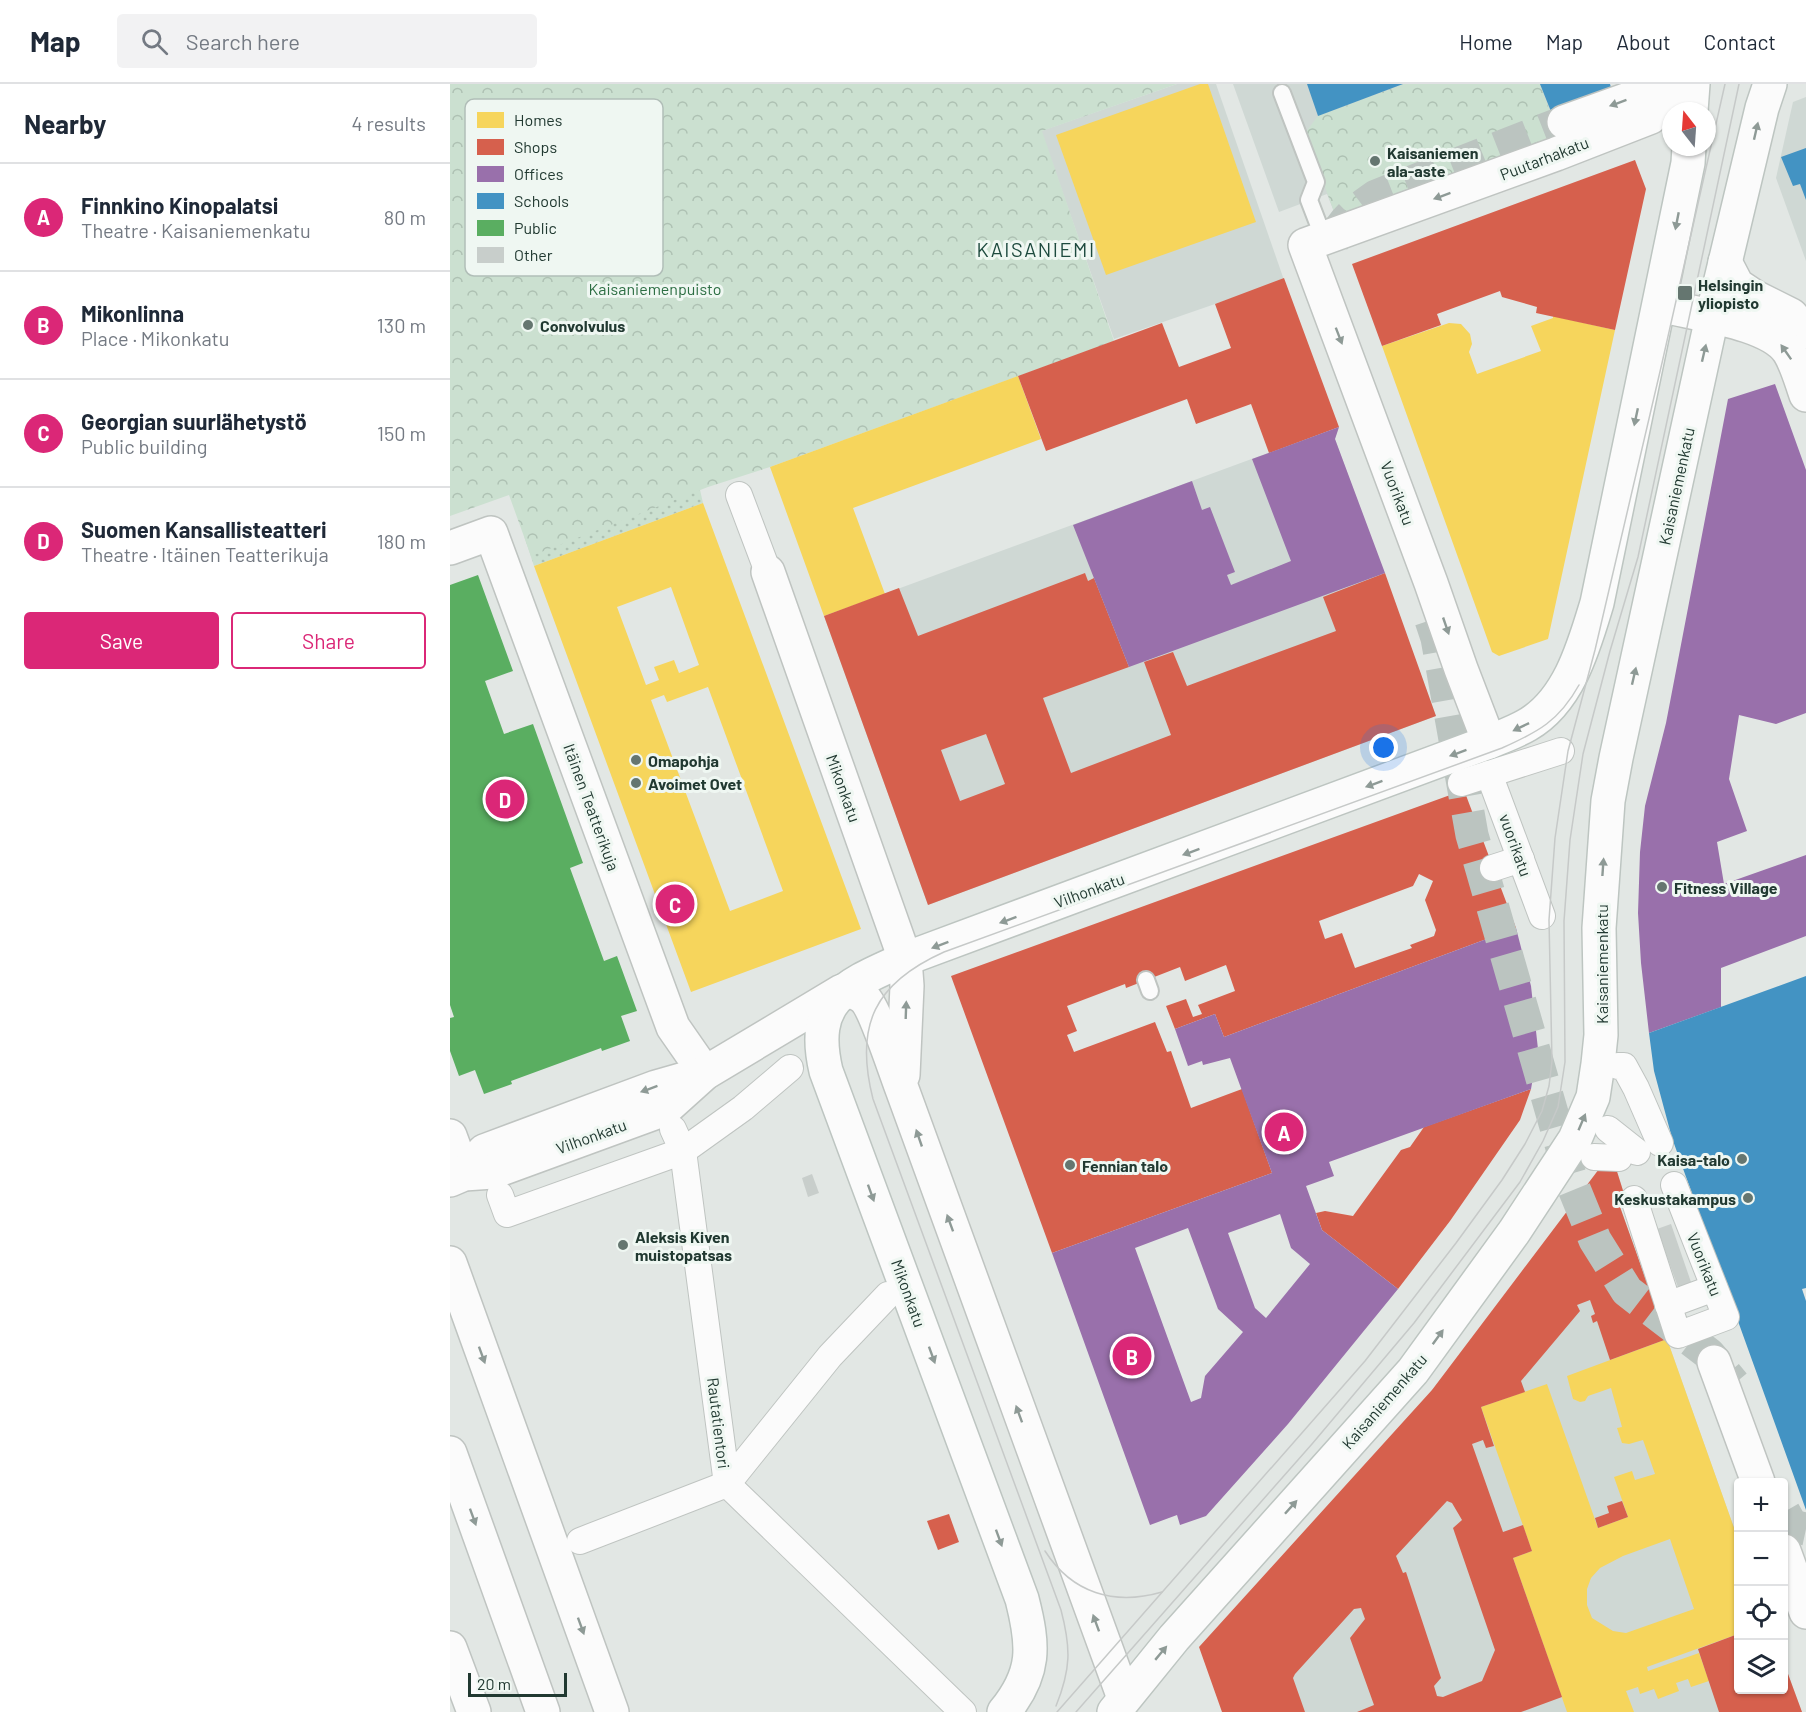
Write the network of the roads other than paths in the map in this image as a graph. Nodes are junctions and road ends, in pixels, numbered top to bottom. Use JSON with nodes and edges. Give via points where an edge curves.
{"nodes":[{"id":1,"x":1770,"y":84,"type":"edge"},
{"id":2,"x":1282,"y":93,"type":"dead end"},
{"id":3,"x":1684,"y":93,"type":"edge"},
{"id":4,"x":1564,"y":122,"type":"tunnel mouth"},
{"id":5,"x":1688,"y":156,"type":"edge"},
{"id":6,"x":1315,"y":242,"type":"junction"},
{"id":7,"x":1725,"y":262,"type":"junction"},
{"id":8,"x":1660,"y":305,"type":"junction"},
{"id":9,"x":1712,"y":317,"type":"junction"},
{"id":10,"x":1806,"y":332,"type":"edge"},
{"id":11,"x":1806,"y":395,"type":"edge"},
{"id":12,"x":739,"y":495,"type":"dead end"},
{"id":13,"x":450,"y":548,"type":"edge"},
{"id":14,"x":768,"y":572,"type":"joint"},
{"id":15,"x":1545,"y":752,"type":"dead end"},
{"id":16,"x":1489,"y":758,"type":"junction"},
{"id":17,"x":1461,"y":783,"type":"dead end"},
{"id":18,"x":1521,"y":859,"type":"junction"},
{"id":19,"x":1493,"y":868,"type":"dead end"},
{"id":20,"x":1542,"y":916,"type":"dead end"},
{"id":21,"x":904,"y":960,"type":"junction"},
{"id":22,"x":842,"y":991,"type":"junction"},
{"id":23,"x":1618,"y":1066,"type":"dead end"},
{"id":24,"x":790,"y":1068,"type":"dead end"},
{"id":25,"x":705,"y":1073,"type":"junction"},
{"id":26,"x":902,"y":1089,"type":"junction"},
{"id":27,"x":1608,"y":1129,"type":"dead end"},
{"id":28,"x":450,"y":1136,"type":"edge"},
{"id":29,"x":678,"y":1140,"type":"junction"},
{"id":30,"x":1639,"y":1151,"type":"junction"},
{"id":31,"x":1594,"y":1157,"type":"dead end"},
{"id":32,"x":457,"y":1177,"type":"edge"},
{"id":33,"x":1674,"y":1185,"type":"dead end"},
{"id":34,"x":500,"y":1195,"type":"dead end"},
{"id":35,"x":1634,"y":1199,"type":"dead end"},
{"id":36,"x":450,"y":1263,"type":"edge"},
{"id":37,"x":1714,"y":1288,"type":"junction"},
{"id":38,"x":888,"y":1295,"type":"dead end"},
{"id":39,"x":1668,"y":1305,"type":"junction"},
{"id":40,"x":1700,"y":1327,"type":"junction"},
{"id":41,"x":1714,"y":1362,"type":"joint"},
{"id":42,"x":450,"y":1453,"type":"edge"},
{"id":43,"x":1757,"y":1478,"type":"edge"},
{"id":44,"x":727,"y":1484,"type":"junction"},
{"id":45,"x":580,"y":1541,"type":"dead end"},
{"id":46,"x":1788,"y":1562,"type":"edge"},
{"id":47,"x":1806,"y":1612,"type":"edge"},
{"id":48,"x":450,"y":1648,"type":"edge"},
{"id":49,"x":1119,"y":1705,"type":"edge"},
{"id":50,"x":474,"y":1712,"type":"edge"},
{"id":51,"x":543,"y":1712,"type":"edge"},
{"id":52,"x":612,"y":1712,"type":"edge"},
{"id":53,"x":963,"y":1712,"type":"edge"},
{"id":54,"x":1004,"y":1712,"type":"edge"}],
"edges":[{"from":7,"to":1,"type":"street","name":"Kaisaniemenkatu","one_way":true},
{"from":2,"to":6,"type":"lane","via":[[1316,182],[1310,200]]},
{"from":3,"to":4,"type":"street","name":"Puutarhakatu","one_way":true,"via":[[1647,92]]},
{"from":3,"to":6,"type":"street","name":"Puutarhakatu","one_way":true,"via":[[1651,117]]},
{"from":5,"to":8,"type":"street","one_way":true},
{"from":6,"to":16,"type":"street","name":"Vuorikatu","one_way":true},
{"from":7,"to":9,"type":"street","name":"Kaisaniemenkatu"},
{"from":7,"to":10,"type":"street","via":[[1737,285],[1791,315]]},
{"from":8,"to":9,"type":"street"},
{"from":8,"to":16,"type":"street","one_way":true,"via":[[1597,603],[1584,646],[1551,707]]},
{"from":11,"to":9,"type":"street","one_way":true,"via":[[1788,351],[1771,335]]},
{"from":49,"to":9,"type":"street","name":"Kaisaniemenkatu","one_way":true,"via":[[1413,1371],[1514,1232],[1575,1139],[1593,1097],[1601,1035],[1599,928],[1608,801]]},
{"from":12,"to":14,"type":"street","name":"Mikonkatu"},
{"from":13,"to":25,"type":"street","name":"Itäinen Teatterikuja","via":[[491,533],[673,1027]]},
{"from":14,"to":21,"type":"street","name":"Mikonkatu"},
{"from":15,"to":16,"type":"street"},
{"from":16,"to":17,"type":"street"},
{"from":16,"to":18,"type":"street","name":"vuorikatu"},
{"from":16,"to":21,"type":"street","name":"Vilhonkatu","one_way":true},
{"from":18,"to":19,"type":"street"},
{"from":18,"to":20,"type":"street","name":"vuorikatu"},
{"from":21,"to":22,"type":"street","name":"Vilhonkatu"},
{"from":26,"to":21,"type":"street","name":"Mikonkatu","one_way":true,"via":[[907,986]]},
{"from":22,"to":25,"type":"street","name":"Vilhonkatu"},
{"from":22,"to":26,"type":"street","name":"Mikonkatu","via":[[856,992],[874,1013]]},
{"from":22,"to":54,"type":"street","name":"Mikonkatu","one_way":true,"via":[[828,1008],[823,1025],[820,1040],[826,1071],[1018,1590],[1030,1633],[1026,1674]]},
{"from":23,"to":30,"type":"street","via":[[1624,1066],[1646,1084],[1655,1110]]},
{"from":24,"to":29,"type":"street","via":[[743,1108]]},
{"from":25,"to":32,"type":"street","name":"Vilhonkatu","one_way":true,"via":[[665,1109],[493,1172]]},
{"from":49,"to":26,"type":"street","name":"Mikonkatu","one_way":true},
{"from":27,"to":30,"type":"street"},
{"from":28,"to":32,"type":"street"},
{"from":29,"to":34,"type":"street","via":[[507,1214]]},
{"from":29,"to":44,"type":"street","name":"Rautatientori"},
{"from":30,"to":31,"type":"street"},
{"from":33,"to":37,"type":"street","name":"Vuorikatu"},
{"from":35,"to":39,"type":"street","name":"Vuorikatu"},
{"from":36,"to":52,"type":"street","one_way":true},
{"from":37,"to":39,"type":"street"},
{"from":37,"to":40,"type":"street","name":"Vuorikatu","via":[[1726,1317]]},
{"from":38,"to":44,"type":"street","name":"Rautatientori","via":[[830,1356]]},
{"from":39,"to":40,"type":"street","name":"Vuorikatu","via":[[1678,1335]]},
{"from":40,"to":41,"type":"street"},
{"from":41,"to":43,"type":"street"},
{"from":42,"to":51,"type":"street","one_way":true},
{"from":44,"to":45,"type":"street"},
{"from":44,"to":53,"type":"street"},
{"from":46,"to":47,"type":"street"},
{"from":48,"to":50,"type":"street"}]}
